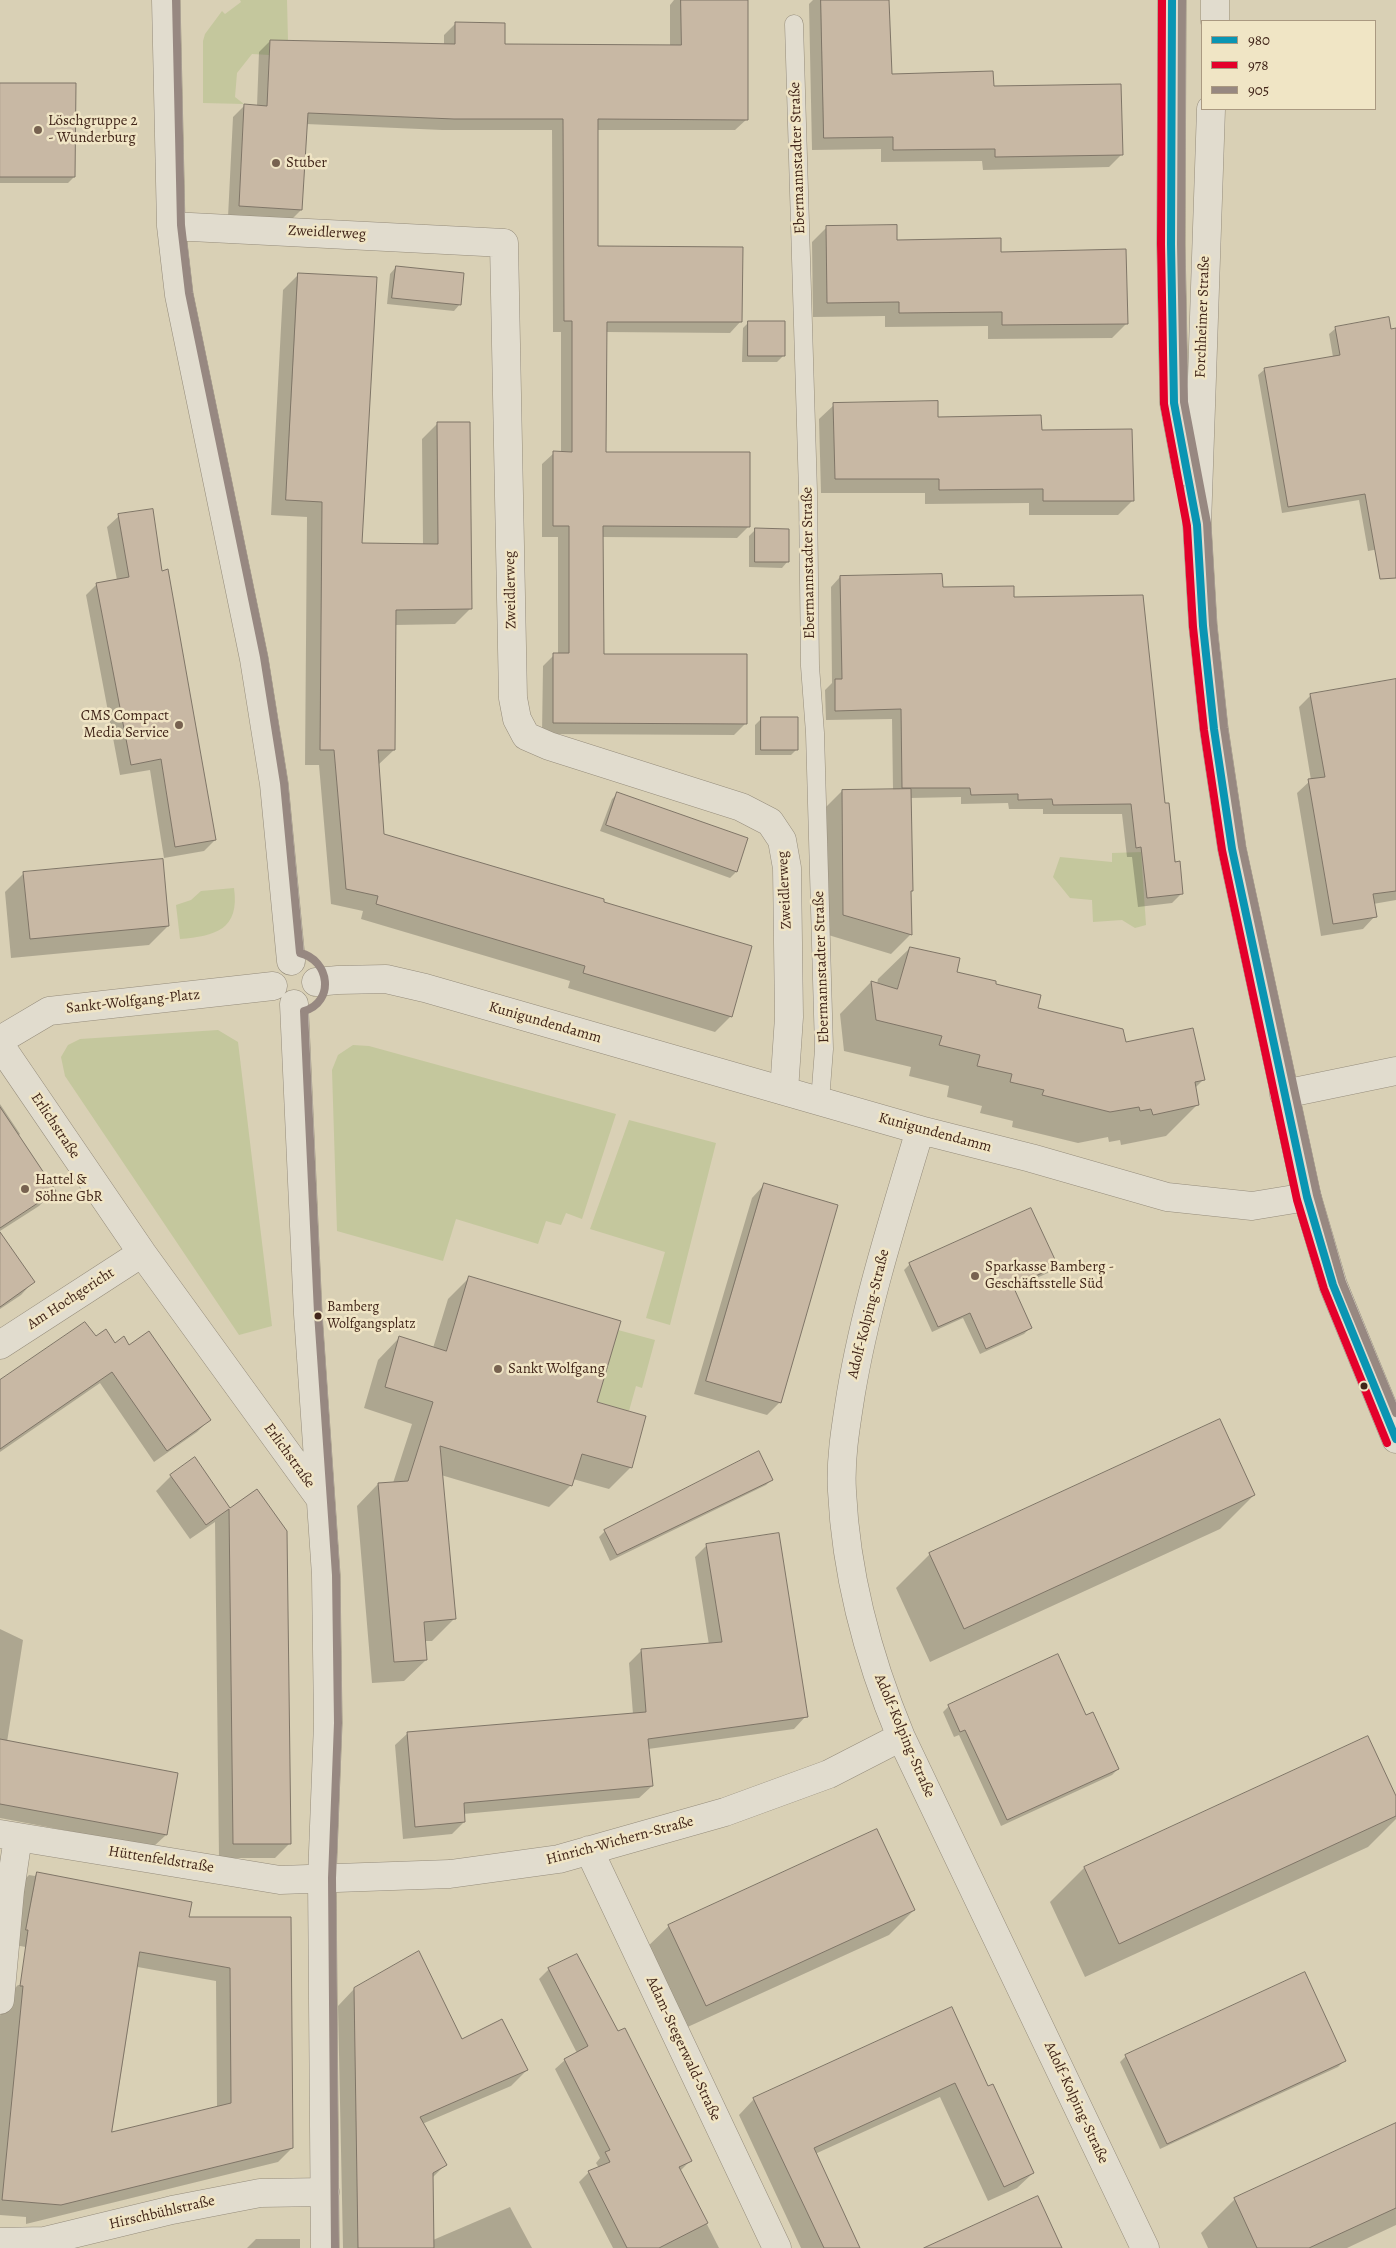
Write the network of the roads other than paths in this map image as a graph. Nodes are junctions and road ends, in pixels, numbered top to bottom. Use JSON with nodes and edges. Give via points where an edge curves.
{"nodes":[{"id":1,"x":166,"y":0,"type":"edge"},
{"id":2,"x":1172,"y":0,"type":"edge"},
{"id":3,"x":1216,"y":0,"type":"edge"},
{"id":4,"x":1215,"y":20,"type":"edge"},
{"id":5,"x":794,"y":24,"type":"dead end"},
{"id":6,"x":1211,"y":110,"type":"edge"},
{"id":7,"x":171,"y":226,"type":"junction"},
{"id":8,"x":1197,"y":525,"type":"junction"},
{"id":9,"x":291,"y":961,"type":"junction"},
{"id":10,"x":316,"y":982,"type":"junction"},
{"id":11,"x":273,"y":986,"type":"junction"},
{"id":12,"x":294,"y":1004,"type":"junction"},
{"id":13,"x":0,"y":1040,"type":"edge"},
{"id":14,"x":0,"y":1045,"type":"edge"},
{"id":15,"x":1396,"y":1071,"type":"edge"},
{"id":16,"x":784,"y":1091,"type":"junction"},
{"id":17,"x":1284,"y":1094,"type":"junction"},
{"id":18,"x":820,"y":1101,"type":"junction"},
{"id":19,"x":920,"y":1130,"type":"junction"},
{"id":20,"x":1307,"y":1197,"type":"junction"},
{"id":21,"x":142,"y":1253,"type":"junction"},
{"id":22,"x":0,"y":1346,"type":"edge"},
{"id":23,"x":1396,"y":1439,"type":"edge"},
{"id":24,"x":319,"y":1497,"type":"junction"},
{"id":25,"x":901,"y":1736,"type":"junction"},
{"id":26,"x":9,"y":1836,"type":"edge"},
{"id":27,"x":589,"y":1850,"type":"junction"},
{"id":28,"x":322,"y":1878,"type":"junction"},
{"id":29,"x":0,"y":2000,"type":"edge"},
{"id":30,"x":325,"y":2192,"type":"junction"},
{"id":31,"x":0,"y":2242,"type":"edge"},
{"id":32,"x":326,"y":2248,"type":"edge"},
{"id":33,"x":777,"y":2248,"type":"edge"},
{"id":34,"x":1145,"y":2248,"type":"edge"}],
"edges":[{"from":1,"to":7,"type":"street"},
{"from":2,"to":8,"type":"street","name":"Forchheimer Straße","via":[[1174,403]]},
{"from":3,"to":4,"type":"street"},
{"from":5,"to":18,"type":"lane","name":"Ebermannstadter Straße","via":[[810,666],[816,743],[824,1049]]},
{"from":6,"to":8,"type":"street","name":"Forchheimer Straße"},
{"from":7,"to":9,"type":"street","via":[[179,295],[254,659],[274,784]]},
{"from":7,"to":16,"type":"street","name":"Zweidlerweg","via":[[504,243],[513,698],[517,719],[526,736],[549,746],[741,807],[770,822],[782,840],[787,868],[790,1017]]},
{"from":8,"to":17,"type":"street","name":"Forchheimer Straße","via":[[1214,729],[1232,849]]},
{"from":9,"to":10,"type":"street","via":[[300,961],[308,966]]},
{"from":9,"to":11,"type":"street","via":[[276,970]]},
{"from":10,"to":12,"type":"street","via":[[310,998]]},
{"from":10,"to":16,"type":"street","name":"Kunigundendamm","via":[[386,979],[426,988]]},
{"from":11,"to":12,"type":"street","via":[[280,999]]},
{"from":11,"to":13,"type":"street","name":"Sankt-Wolfgang-Platz","via":[[48,1011]]},
{"from":12,"to":24,"type":"street"},
{"from":14,"to":21,"type":"street","name":"Erlichstraße"},
{"from":15,"to":17,"type":"street"},
{"from":16,"to":18,"type":"street","name":"Kunigundendamm"},
{"from":17,"to":20,"type":"street","name":"Forchheimer Straße"},
{"from":18,"to":19,"type":"street","name":"Kunigundendamm"},
{"from":19,"to":20,"type":"street","name":"Kunigundendamm","via":[[1167,1197],[1252,1206]]},
{"from":19,"to":25,"type":"street","name":"Adolf-Kolping-Straße","via":[[859,1344],[844,1438],[842,1490],[849,1556],[870,1649],[881,1690]]},
{"from":20,"to":23,"type":"street","via":[[1333,1285]]},
{"from":21,"to":22,"type":"street","name":"Am Hochgericht"},
{"from":21,"to":24,"type":"street","name":"Erlichstraße"},
{"from":24,"to":28,"type":"street","name":"Erlichstraße","via":[[326,1575],[328,1723]]},
{"from":25,"to":27,"type":"street","name":"Hinrich-Wichern-Straße","via":[[829,1774],[725,1812]]},
{"from":25,"to":34,"type":"street","name":"Adolf-Kolping-Straße"},
{"from":26,"to":28,"type":"street","name":"Hüttenfeldstraße","via":[[280,1880]]},
{"from":26,"to":29,"type":"street","via":[[10,1891]]},
{"from":27,"to":28,"type":"street","name":"Hinrich-Wichern-Straße","via":[[559,1859],[450,1874]]},
{"from":27,"to":33,"type":"street","name":"Adam-Stegerwald-Straße"},
{"from":28,"to":30,"type":"street","name":"Erlichstraße"},
{"from":30,"to":31,"type":"street","name":"Hirschbühlstraße","via":[[260,2193],[44,2241]]},
{"from":30,"to":32,"type":"street","name":"Erlichstraße"}]}
